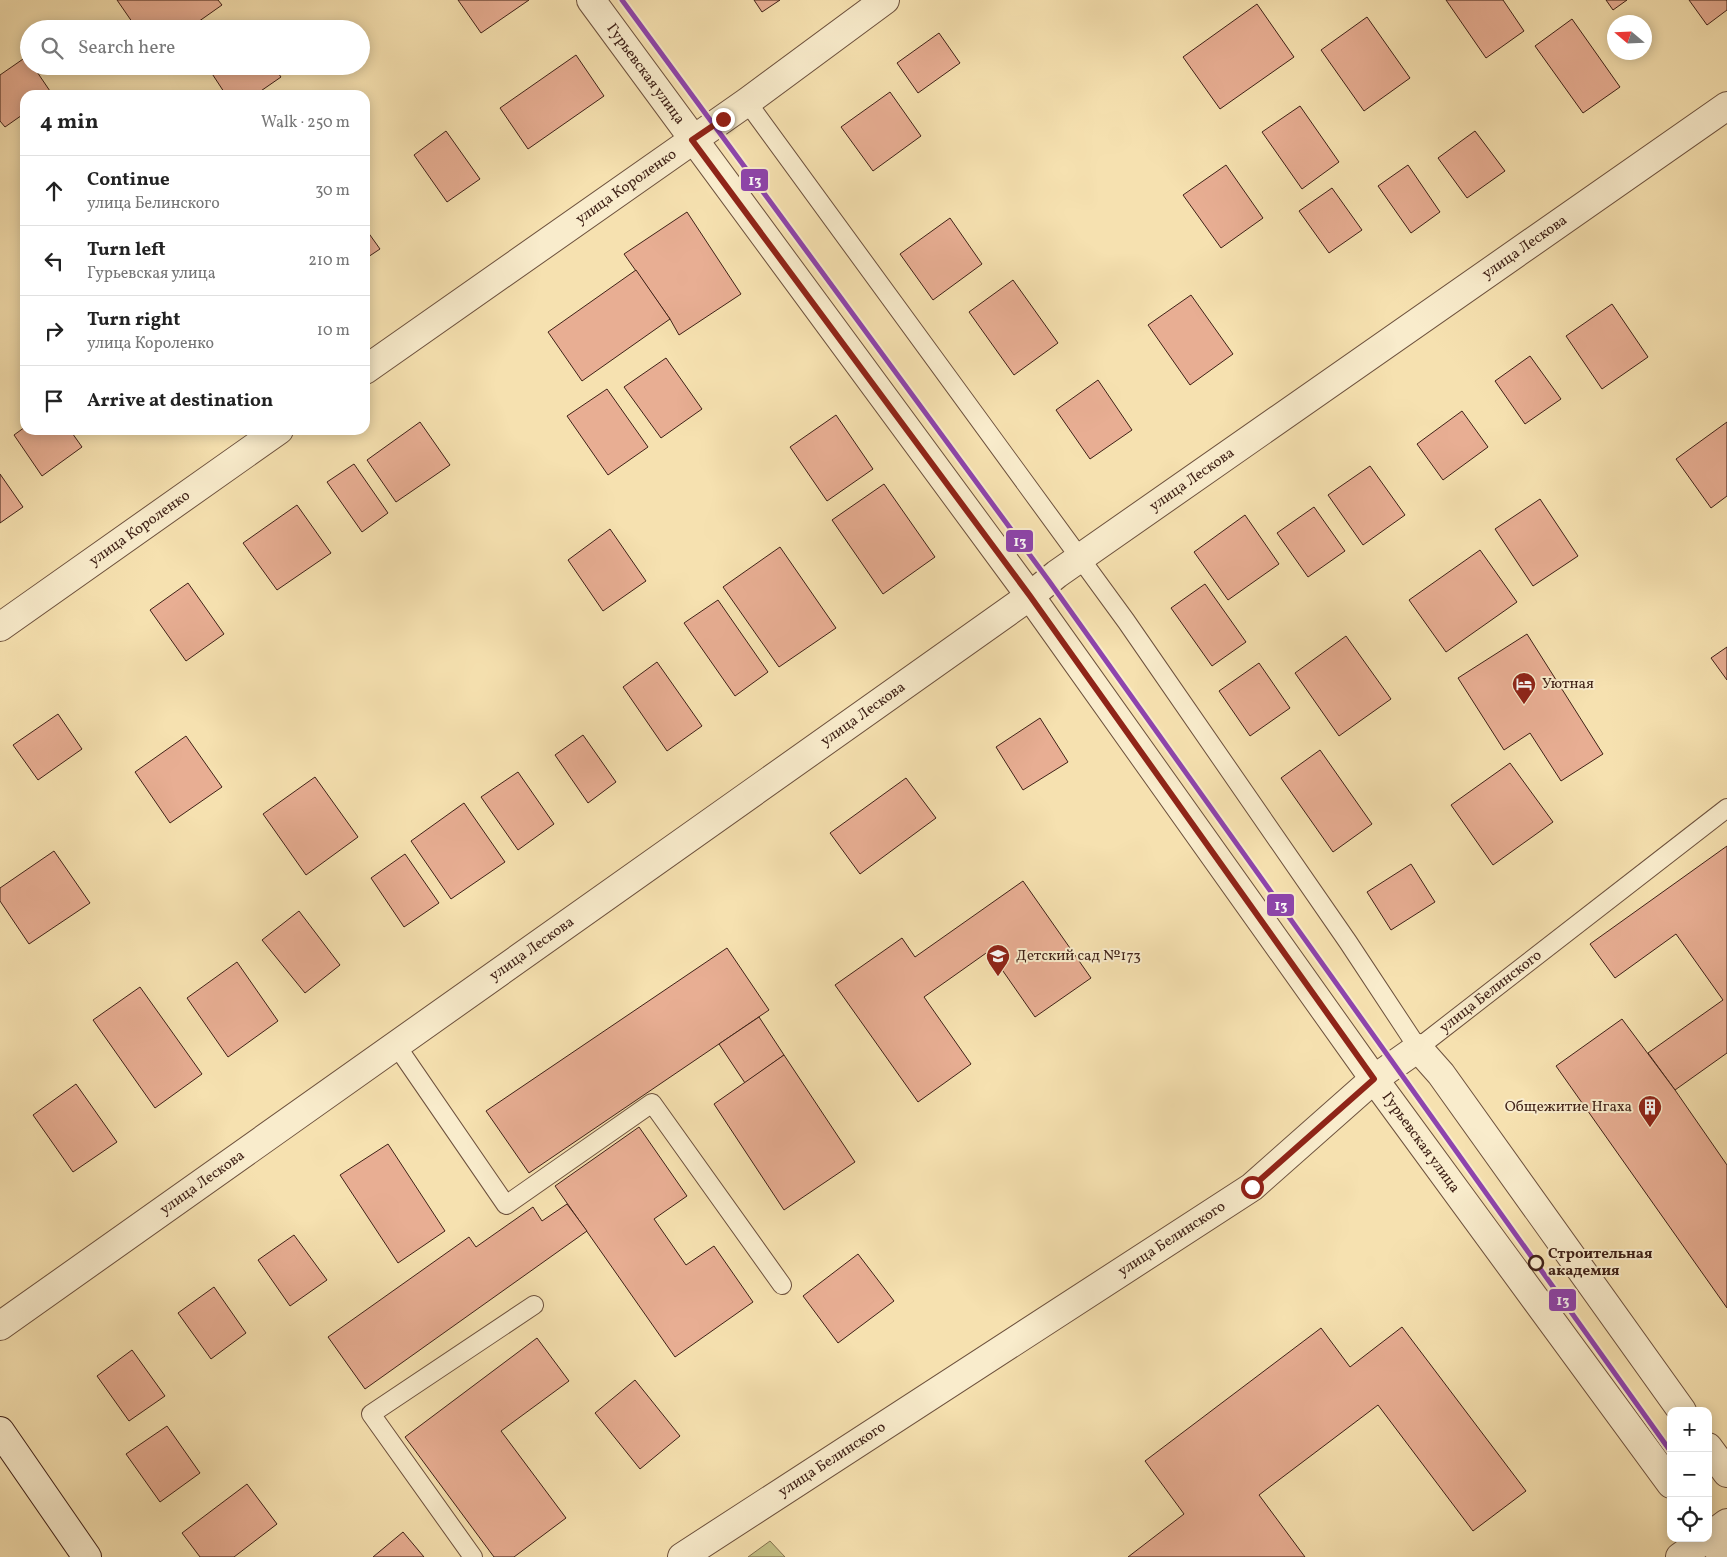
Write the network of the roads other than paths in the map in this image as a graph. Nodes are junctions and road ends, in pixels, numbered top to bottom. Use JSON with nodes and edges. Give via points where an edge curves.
{"nodes":[{"id":1,"x":591,"y":0,"type":"edge"},
{"id":2,"x":885,"y":0,"type":"edge"},
{"id":3,"x":747,"y":102,"type":"junction"},
{"id":4,"x":1727,"y":106,"type":"edge"},
{"id":5,"x":692,"y":140,"type":"junction"},
{"id":6,"x":370,"y":366,"type":"edge"},
{"id":7,"x":273,"y":435,"type":"edge"},
{"id":8,"x":1081,"y":558,"type":"junction"},
{"id":9,"x":1030,"y":596,"type":"junction"},
{"id":10,"x":0,"y":627,"type":"edge"},
{"id":11,"x":1727,"y":808,"type":"edge"},
{"id":12,"x":396,"y":1045,"type":"junction"},
{"id":13,"x":1418,"y":1048,"type":"junction"},
{"id":14,"x":1374,"y":1079,"type":"junction"},
{"id":15,"x":782,"y":1284,"type":"dead end"},
{"id":16,"x":534,"y":1305,"type":"dead end"},
{"id":17,"x":0,"y":1326,"type":"edge"},
{"id":18,"x":1679,"y":1407,"type":"edge"},
{"id":19,"x":0,"y":1431,"type":"edge"},
{"id":20,"x":1712,"y":1452,"type":"edge"},
{"id":21,"x":1727,"y":1473,"type":"edge"},
{"id":22,"x":1667,"y":1479,"type":"edge"},
{"id":23,"x":1714,"y":1538,"type":"edge"},
{"id":24,"x":87,"y":1557,"type":"edge"},
{"id":25,"x":473,"y":1557,"type":"edge"},
{"id":26,"x":682,"y":1557,"type":"edge"},
{"id":27,"x":1680,"y":1557,"type":"edge"}],
"edges":[{"from":1,"to":5,"type":"street","name":"Гурьевская улица"},
{"from":2,"to":3,"type":"street","name":"улица Короленко"},
{"from":3,"to":5,"type":"street","name":"улица Короленко"},
{"from":3,"to":8,"type":"lane"},
{"from":4,"to":8,"type":"street","name":"улица Лескова"},
{"from":5,"to":6,"type":"street","name":"улица Короленко"},
{"from":5,"to":9,"type":"street","name":"Гурьевская улица"},
{"from":7,"to":10,"type":"street","name":"улица Короленко"},
{"from":8,"to":9,"type":"street","name":"улица Лескова"},
{"from":8,"to":13,"type":"lane"},
{"from":9,"to":12,"type":"street","name":"улица Лескова"},
{"from":9,"to":14,"type":"street","name":"Гурьевская улица"},
{"from":11,"to":13,"type":"lane","name":"улица Белинского"},
{"from":12,"to":15,"type":"lane","via":[[506,1205],[652,1103]]},
{"from":12,"to":17,"type":"street","name":"улица Лескова"},
{"from":13,"to":14,"type":"street","name":"улица Белинского"},
{"from":13,"to":18,"type":"street","via":[[1441,1074]]},
{"from":14,"to":22,"type":"street","name":"Гурьевская улица"},
{"from":14,"to":26,"type":"street","name":"улица Белинского","via":[[1252,1187]]},
{"from":16,"to":25,"type":"lane","via":[[371,1414]]},
{"from":19,"to":24,"type":"street"},
{"from":20,"to":21,"type":"street"},
{"from":23,"to":27,"type":"street"}]}
